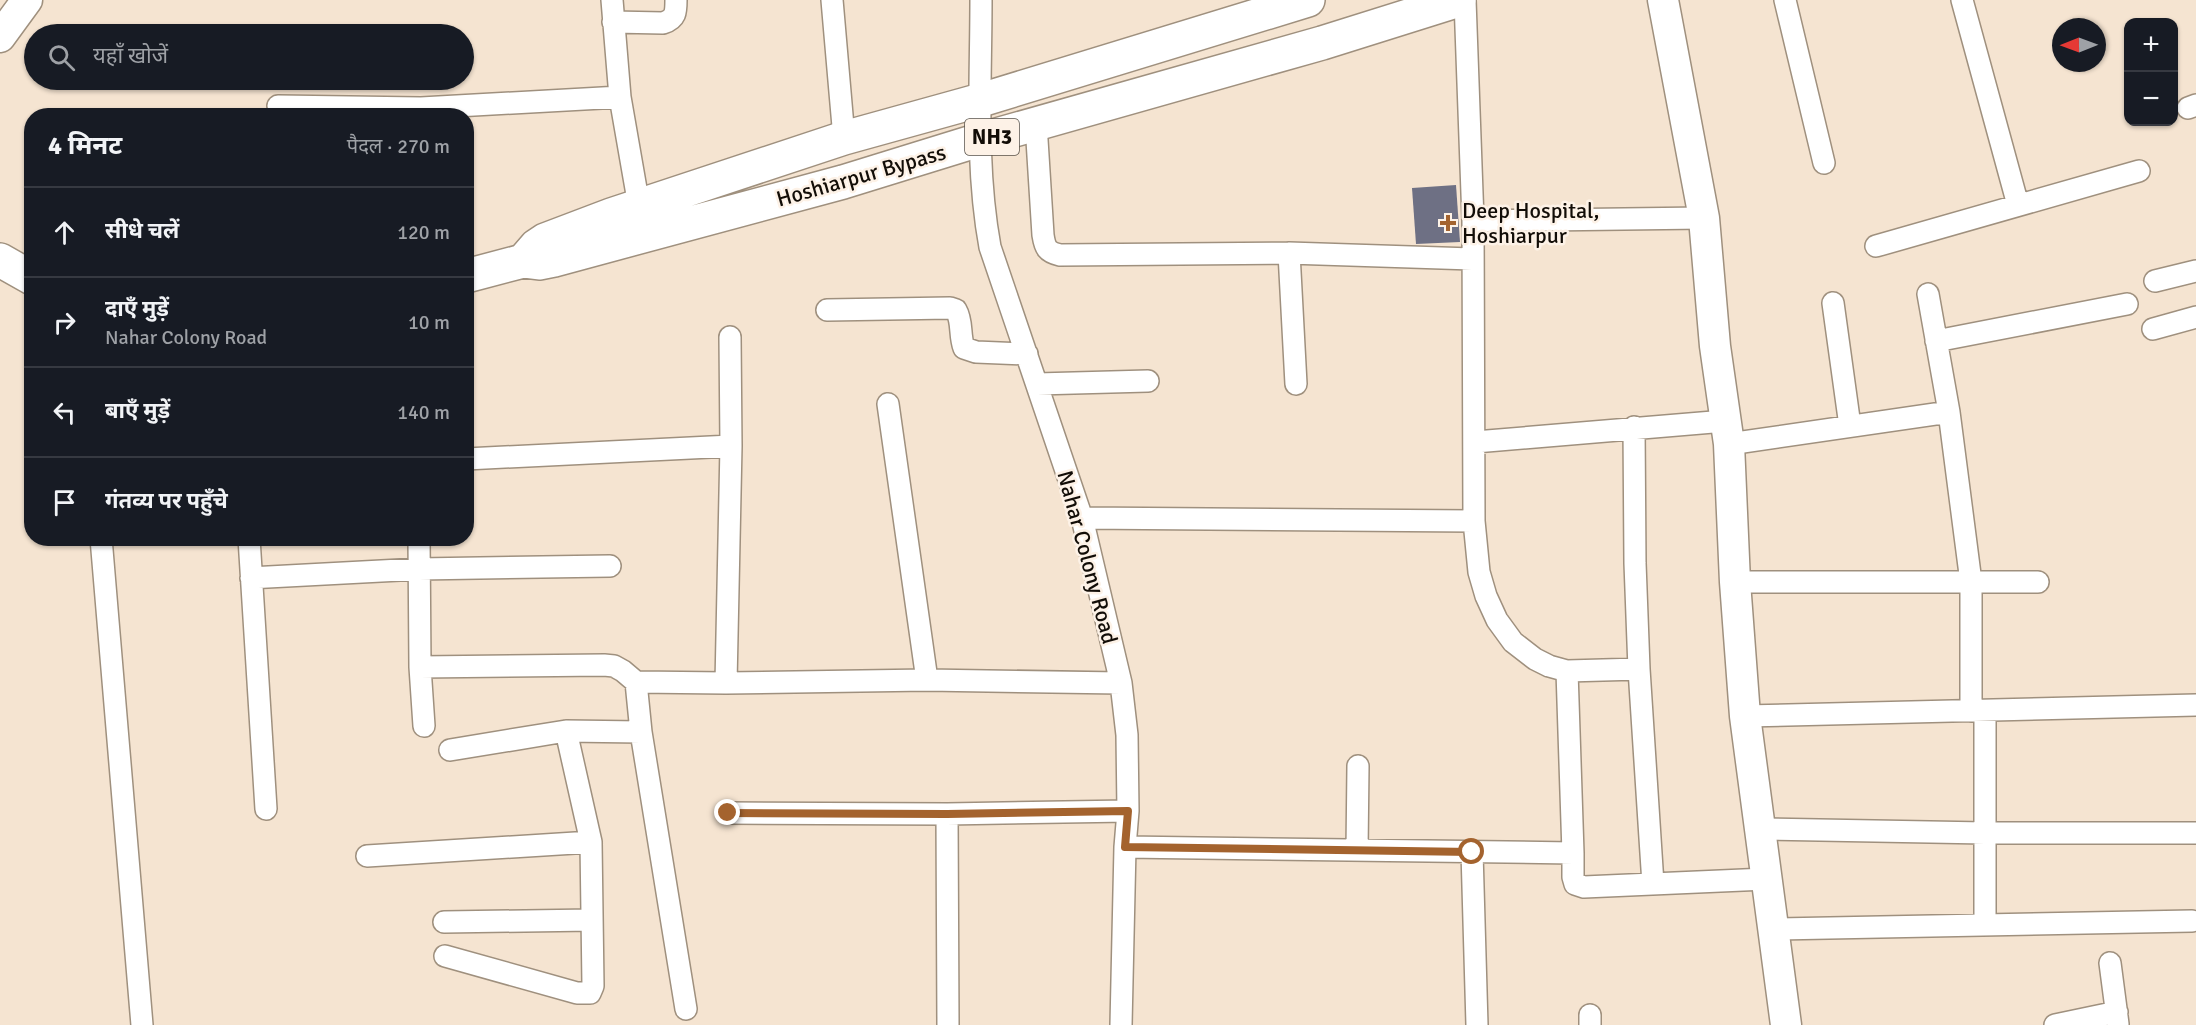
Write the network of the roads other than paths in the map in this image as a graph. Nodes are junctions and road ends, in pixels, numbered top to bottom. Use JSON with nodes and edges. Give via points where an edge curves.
{"nodes":[{"id":1,"x":27,"y":0,"type":"edge"},
{"id":2,"x":612,"y":0,"type":"edge"},
{"id":3,"x":676,"y":0,"type":"edge"},
{"id":4,"x":832,"y":0,"type":"edge"},
{"id":5,"x":981,"y":0,"type":"edge"},
{"id":6,"x":1308,"y":0,"type":"edge"},
{"id":7,"x":1459,"y":0,"type":"edge"},
{"id":8,"x":1465,"y":0,"type":"edge"},
{"id":9,"x":1663,"y":0,"type":"edge"},
{"id":10,"x":1785,"y":0,"type":"edge"},
{"id":11,"x":1962,"y":0,"type":"edge"},
{"id":12,"x":613,"y":22,"type":"junction"},
{"id":13,"x":0,"y":37,"type":"edge"},
{"id":14,"x":620,"y":97,"type":"junction"},
{"id":15,"x":981,"y":100,"type":"junction"},
{"id":16,"x":278,"y":106,"type":"dead end"},
{"id":17,"x":326,"y":108,"type":"edge"},
{"id":18,"x":474,"y":108,"type":"edge"},
{"id":19,"x":1036,"y":124,"type":"junction"},
{"id":20,"x":844,"y":138,"type":"junction"},
{"id":21,"x":979,"y":141,"type":"junction"},
{"id":22,"x":1824,"y":163,"type":"dead end"},
{"id":23,"x":2139,"y":171,"type":"dead end"},
{"id":24,"x":639,"y":206,"type":"junction"},
{"id":25,"x":2018,"y":206,"type":"junction"},
{"id":26,"x":1704,"y":218,"type":"junction"},
{"id":27,"x":1473,"y":221,"type":"junction"},
{"id":28,"x":1876,"y":246,"type":"dead end"},
{"id":29,"x":1289,"y":253,"type":"junction"},
{"id":30,"x":1472,"y":259,"type":"junction"},
{"id":31,"x":0,"y":260,"type":"edge"},
{"id":32,"x":523,"y":261,"type":"junction"},
{"id":33,"x":2196,"y":271,"type":"edge"},
{"id":34,"x":24,"y":274,"type":"edge"},
{"id":35,"x":474,"y":274,"type":"edge"},
{"id":36,"x":2155,"y":281,"type":"dead end"},
{"id":37,"x":1928,"y":294,"type":"dead end"},
{"id":38,"x":1833,"y":303,"type":"dead end"},
{"id":39,"x":2127,"y":304,"type":"dead end"},
{"id":40,"x":827,"y":310,"type":"dead end"},
{"id":41,"x":2196,"y":317,"type":"edge"},
{"id":42,"x":2153,"y":328,"type":"dead end"},
{"id":43,"x":730,"y":337,"type":"dead end"},
{"id":44,"x":1936,"y":341,"type":"junction"},
{"id":45,"x":1027,"y":354,"type":"junction"},
{"id":46,"x":1148,"y":381,"type":"dead end"},
{"id":47,"x":1037,"y":384,"type":"junction"},
{"id":48,"x":1296,"y":384,"type":"dead end"},
{"id":49,"x":888,"y":404,"type":"dead end"},
{"id":50,"x":1949,"y":412,"type":"junction"},
{"id":51,"x":1850,"y":426,"type":"junction"},
{"id":52,"x":1634,"y":427,"type":"junction"},
{"id":53,"x":1727,"y":432,"type":"junction"},
{"id":54,"x":1475,"y":442,"type":"junction"},
{"id":55,"x":731,"y":446,"type":"junction"},
{"id":56,"x":474,"y":459,"type":"edge"},
{"id":57,"x":1082,"y":518,"type":"junction"},
{"id":58,"x":1474,"y":521,"type":"junction"},
{"id":59,"x":101,"y":546,"type":"edge"},
{"id":60,"x":249,"y":546,"type":"edge"},
{"id":61,"x":419,"y":546,"type":"edge"},
{"id":62,"x":610,"y":566,"type":"dead end"},
{"id":63,"x":419,"y":569,"type":"junction"},
{"id":64,"x":251,"y":578,"type":"junction"},
{"id":65,"x":1735,"y":582,"type":"junction"},
{"id":66,"x":1971,"y":582,"type":"junction"},
{"id":67,"x":2038,"y":582,"type":"dead end"},
{"id":68,"x":420,"y":667,"type":"junction"},
{"id":69,"x":1639,"y":669,"type":"junction"},
{"id":70,"x":1567,"y":670,"type":"junction"},
{"id":71,"x":927,"y":680,"type":"junction"},
{"id":72,"x":636,"y":682,"type":"junction"},
{"id":73,"x":726,"y":683,"type":"junction"},
{"id":74,"x":1121,"y":683,"type":"junction"},
{"id":75,"x":2196,"y":705,"type":"edge"},
{"id":76,"x":1978,"y":711,"type":"junction"},
{"id":77,"x":1745,"y":716,"type":"junction"},
{"id":78,"x":424,"y":726,"type":"dead end"},
{"id":79,"x":566,"y":731,"type":"junction"},
{"id":80,"x":641,"y":732,"type":"junction"},
{"id":81,"x":450,"y":750,"type":"dead end"},
{"id":82,"x":1358,"y":766,"type":"dead end"},
{"id":83,"x":266,"y":809,"type":"dead end"},
{"id":84,"x":1128,"y":811,"type":"junction"},
{"id":85,"x":728,"y":813,"type":"dead end"},
{"id":86,"x":947,"y":814,"type":"junction"},
{"id":87,"x":1759,"y":829,"type":"junction"},
{"id":88,"x":2196,"y":832,"type":"edge"},
{"id":89,"x":1985,"y":833,"type":"junction"},
{"id":90,"x":591,"y":842,"type":"junction"},
{"id":91,"x":1125,"y":847,"type":"junction"},
{"id":92,"x":1357,"y":850,"type":"junction"},
{"id":93,"x":1472,"y":852,"type":"junction"},
{"id":94,"x":1573,"y":853,"type":"junction"},
{"id":95,"x":367,"y":856,"type":"dead end"},
{"id":96,"x":1766,"y":879,"type":"junction"},
{"id":97,"x":1653,"y":884,"type":"junction"},
{"id":98,"x":592,"y":920,"type":"junction"},
{"id":99,"x":2192,"y":921,"type":"dead end"},
{"id":100,"x":444,"y":922,"type":"dead end"},
{"id":101,"x":1985,"y":925,"type":"junction"},
{"id":102,"x":1773,"y":929,"type":"junction"},
{"id":103,"x":445,"y":956,"type":"dead end"},
{"id":104,"x":2110,"y":963,"type":"dead end"},
{"id":105,"x":686,"y":1010,"type":"dead end"},
{"id":106,"x":139,"y":1018,"type":"edge"},
{"id":107,"x":2117,"y":1018,"type":"edge"},
{"id":108,"x":948,"y":1025,"type":"edge"},
{"id":109,"x":1121,"y":1025,"type":"edge"},
{"id":110,"x":1477,"y":1025,"type":"edge"},
{"id":111,"x":1786,"y":1025,"type":"edge"},
{"id":112,"x":2055,"y":1025,"type":"edge"}],
"edges":[{"from":1,"to":13,"type":"street"},
{"from":2,"to":12,"type":"street"},
{"from":3,"to":12,"type":"street","via":[[676,13],[663,24]]},
{"from":4,"to":20,"type":"street"},
{"from":5,"to":15,"type":"street","name":"Nahar Colony Road"},
{"from":6,"to":15,"type":"highway","number":"NH3"},
{"from":7,"to":19,"type":"highway","name":"Hoshiarpur Bypass","number":"NH3"},
{"from":8,"to":27,"type":"street"},
{"from":9,"to":26,"type":"street"},
{"from":10,"to":22,"type":"street"},
{"from":11,"to":25,"type":"street"},
{"from":12,"to":14,"type":"street"},
{"from":14,"to":18,"type":"street"},
{"from":14,"to":24,"type":"street"},
{"from":15,"to":20,"type":"highway","number":"NH3"},
{"from":15,"to":21,"type":"street","name":"Nahar Colony Road"},
{"from":16,"to":17,"type":"street"},
{"from":19,"to":21,"type":"highway","name":"Hoshiarpur Bypass","number":"NH3"},
{"from":19,"to":29,"type":"street","via":[[1043,235],[1045,248],[1051,253]]},
{"from":20,"to":24,"type":"highway","number":"NH3"},
{"from":21,"to":32,"type":"highway","name":"Hoshiarpur Bypass","number":"NH3","via":[[554,260]]},
{"from":21,"to":45,"type":"street","name":"Nahar Colony Road","via":[[990,247]]},
{"from":23,"to":25,"type":"street"},
{"from":24,"to":32,"type":"highway","number":"NH3","via":[[545,240]]},
{"from":25,"to":28,"type":"street"},
{"from":26,"to":27,"type":"street"},
{"from":26,"to":53,"type":"street"},
{"from":27,"to":30,"type":"street"},
{"from":29,"to":30,"type":"street"},
{"from":29,"to":48,"type":"street"},
{"from":30,"to":54,"type":"street"},
{"from":31,"to":34,"type":"highway"},
{"from":32,"to":35,"type":"highway","name":"Hoshiarpur Bypass","number":"NH3"},
{"from":33,"to":36,"type":"street"},
{"from":37,"to":44,"type":"street"},
{"from":38,"to":51,"type":"street"},
{"from":39,"to":44,"type":"street"},
{"from":40,"to":45,"type":"street","via":[[950,308],[960,317],[964,348]]},
{"from":41,"to":42,"type":"street"},
{"from":43,"to":55,"type":"street"},
{"from":44,"to":50,"type":"street"},
{"from":45,"to":47,"type":"street","name":"Nahar Colony Road"},
{"from":46,"to":47,"type":"street"},
{"from":47,"to":57,"type":"street","name":"Nahar Colony Road"},
{"from":49,"to":71,"type":"street"},
{"from":50,"to":51,"type":"street"},
{"from":50,"to":66,"type":"street"},
{"from":51,"to":53,"type":"street"},
{"from":52,"to":53,"type":"street"},
{"from":52,"to":54,"type":"street"},
{"from":52,"to":69,"type":"street"},
{"from":53,"to":65,"type":"street"},
{"from":54,"to":58,"type":"street"},
{"from":55,"to":56,"type":"street"},
{"from":55,"to":73,"type":"street"},
{"from":57,"to":58,"type":"street"},
{"from":57,"to":74,"type":"street","name":"Nahar Colony Road"},
{"from":58,"to":70,"type":"street","via":[[1479,572],[1497,620],[1513,642],[1535,659]]},
{"from":59,"to":106,"type":"street"},
{"from":60,"to":64,"type":"street"},
{"from":61,"to":63,"type":"street"},
{"from":62,"to":63,"type":"street"},
{"from":63,"to":64,"type":"street"},
{"from":63,"to":68,"type":"street"},
{"from":64,"to":83,"type":"street"},
{"from":65,"to":66,"type":"street"},
{"from":65,"to":77,"type":"street"},
{"from":66,"to":67,"type":"street"},
{"from":66,"to":76,"type":"street"},
{"from":68,"to":72,"type":"street","via":[[604,665],[623,670]]},
{"from":68,"to":78,"type":"street"},
{"from":69,"to":70,"type":"street"},
{"from":69,"to":97,"type":"street"},
{"from":70,"to":94,"type":"street"},
{"from":71,"to":73,"type":"street"},
{"from":71,"to":74,"type":"street"},
{"from":72,"to":73,"type":"street"},
{"from":72,"to":80,"type":"street"},
{"from":74,"to":84,"type":"street","name":"Nahar Colony Road","via":[[1127,735]]},
{"from":75,"to":76,"type":"street"},
{"from":76,"to":77,"type":"street"},
{"from":76,"to":89,"type":"street"},
{"from":77,"to":87,"type":"street"},
{"from":79,"to":80,"type":"street"},
{"from":79,"to":81,"type":"street"},
{"from":79,"to":90,"type":"street"},
{"from":80,"to":105,"type":"street"},
{"from":82,"to":92,"type":"street"},
{"from":84,"to":86,"type":"street"},
{"from":84,"to":91,"type":"street","name":"Nahar Colony Road"},
{"from":85,"to":86,"type":"street"},
{"from":86,"to":108,"type":"street"},
{"from":87,"to":89,"type":"street"},
{"from":87,"to":96,"type":"street"},
{"from":88,"to":89,"type":"street"},
{"from":89,"to":101,"type":"street"},
{"from":90,"to":95,"type":"street"},
{"from":90,"to":98,"type":"street"},
{"from":91,"to":92,"type":"street"},
{"from":91,"to":109,"type":"street","name":"Nahar Colony Road"},
{"from":92,"to":93,"type":"street"},
{"from":93,"to":94,"type":"street"},
{"from":93,"to":110,"type":"street"},
{"from":94,"to":97,"type":"street","via":[[1573,877],[1579,887]]},
{"from":96,"to":97,"type":"street"},
{"from":96,"to":102,"type":"street"},
{"from":98,"to":100,"type":"street"},
{"from":98,"to":103,"type":"street","via":[[590,993],[577,993]]},
{"from":99,"to":101,"type":"street"},
{"from":101,"to":102,"type":"street"},
{"from":102,"to":111,"type":"street"},
{"from":104,"to":107,"type":"street"},
{"from":107,"to":112,"type":"street"}]}
